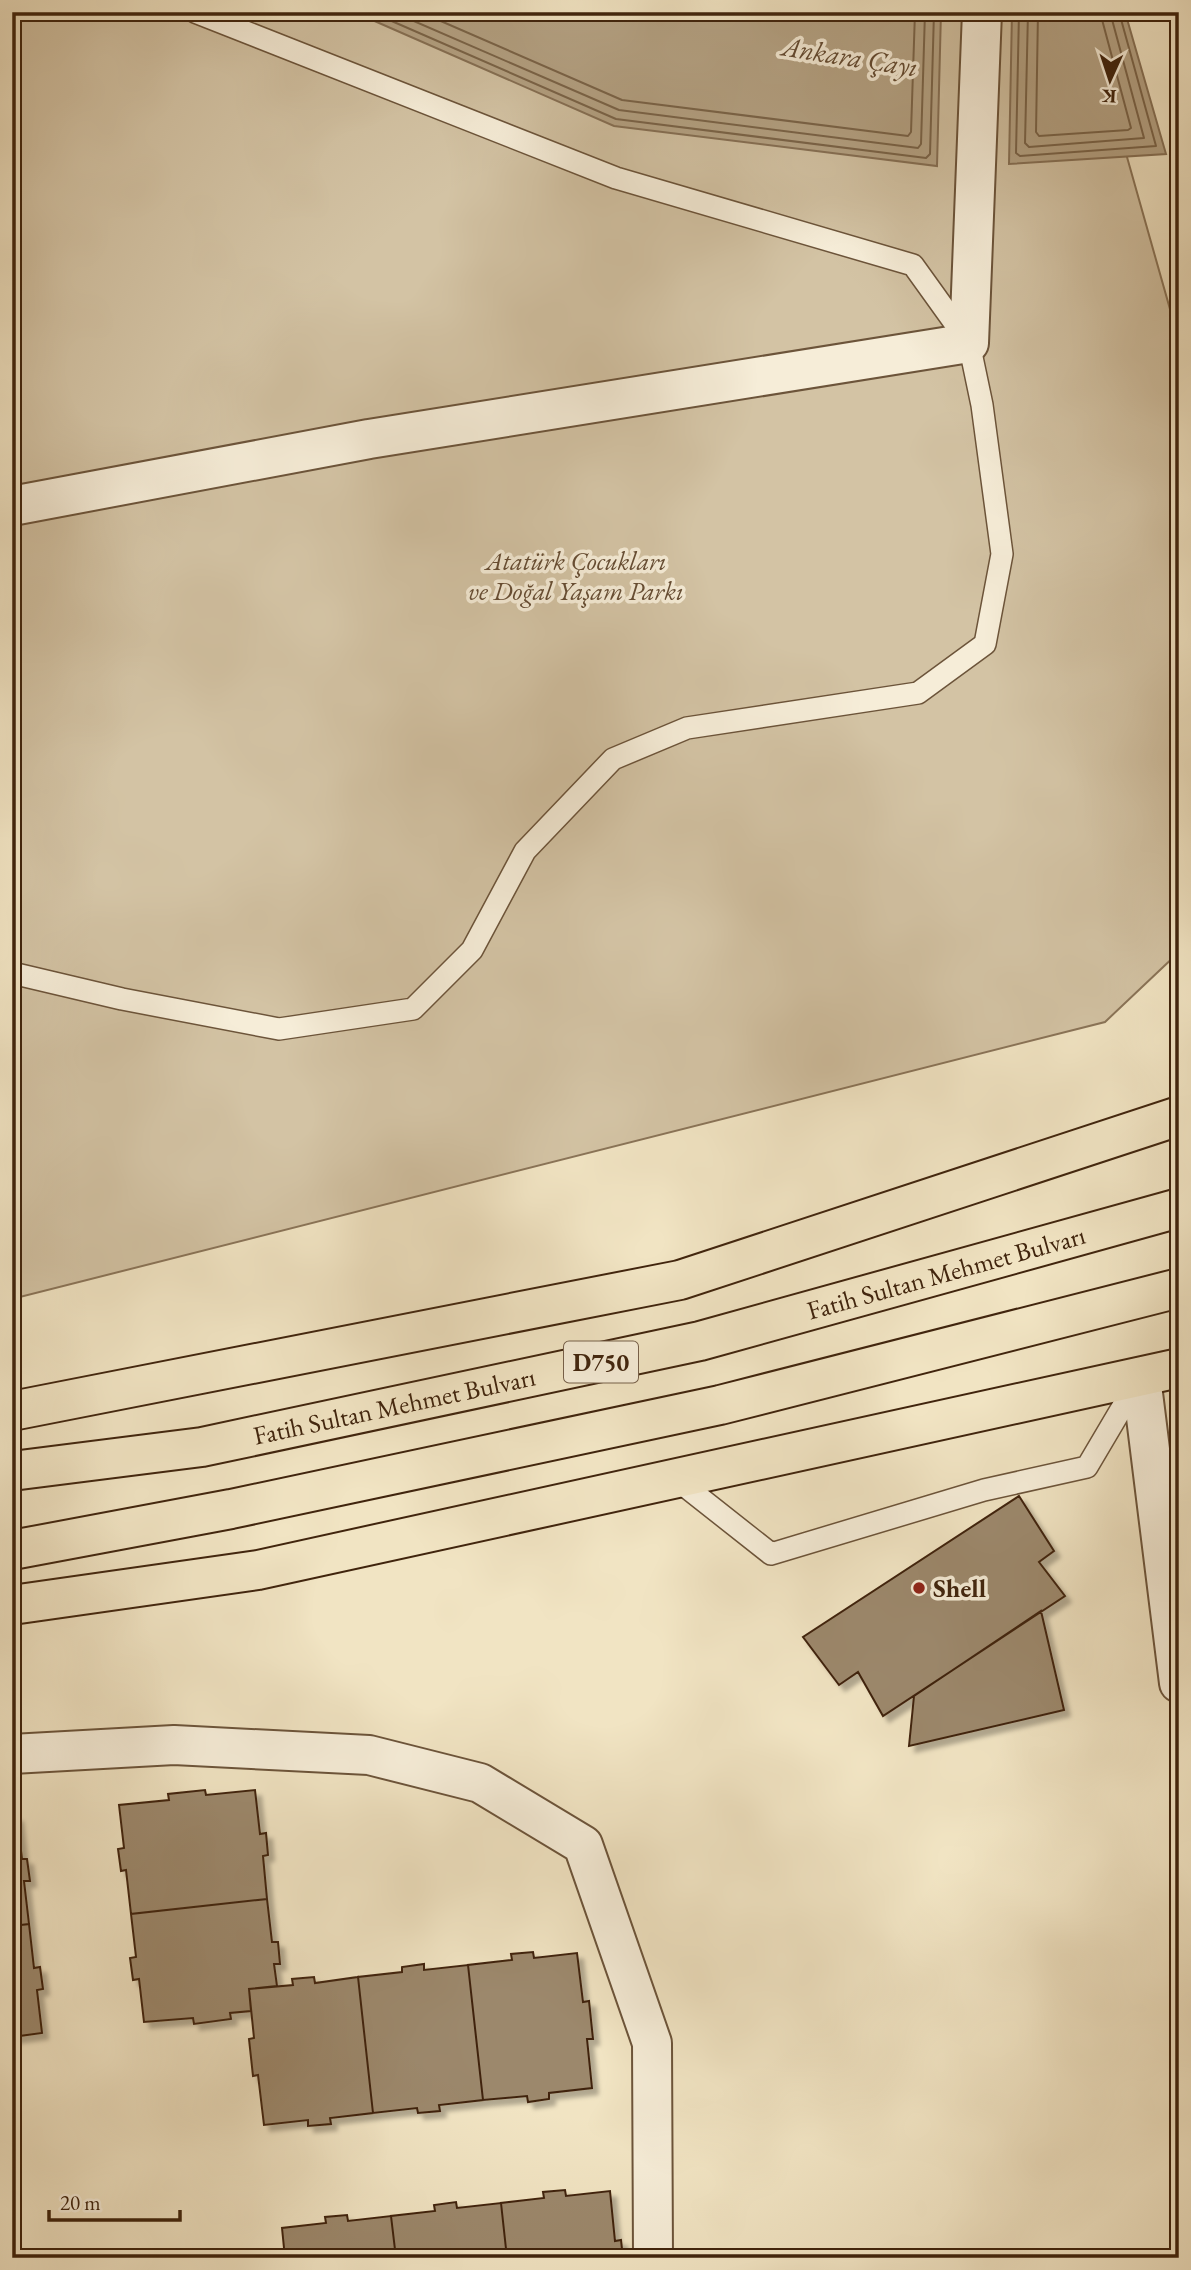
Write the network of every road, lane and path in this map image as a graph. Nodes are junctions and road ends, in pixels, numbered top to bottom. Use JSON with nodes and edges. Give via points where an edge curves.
{"nodes":[{"id":1,"x":195,"y":12,"type":"edge"},
{"id":2,"x":982,"y":12,"type":"edge"},
{"id":3,"x":969,"y":343,"type":"junction"},
{"id":4,"x":12,"y":506,"type":"edge"},
{"id":5,"x":12,"y":973,"type":"edge"},
{"id":6,"x":1179,"y":1116,"type":"edge"},
{"id":7,"x":1179,"y":1208,"type":"edge"},
{"id":8,"x":1179,"y":1288,"type":"edge"},
{"id":9,"x":1179,"y":1368,"type":"edge"},
{"id":10,"x":1140,"y":1377,"type":"junction"},
{"id":11,"x":12,"y":1411,"type":"edge"},
{"id":12,"x":12,"y":1471,"type":"edge"},
{"id":13,"x":676,"y":1479,"type":"junction"},
{"id":14,"x":12,"y":1550,"type":"edge"},
{"id":15,"x":12,"y":1605,"type":"edge"},
{"id":16,"x":1179,"y":1682,"type":"edge"},
{"id":17,"x":12,"y":1754,"type":"edge"},
{"id":18,"x":653,"y":2258,"type":"edge"}],
"edges":[{"from":1,"to":3,"type":"lane","via":[[616,178],[913,265]]},
{"from":2,"to":3,"type":"street"},
{"from":3,"to":4,"type":"street","via":[[369,439]]},
{"from":3,"to":5,"type":"lane","via":[[1002,554],[985,644],[918,693],[687,728],[613,758],[525,851],[472,950],[412,1009],[279,1029]]},
{"from":6,"to":11,"type":"highway","via":[[680,1280]]},
{"from":7,"to":12,"type":"highway","name":"Fatih Sultan Mehmet Bulvarı","number":"D750","via":[[700,1341],[202,1447]]},
{"from":8,"to":14,"type":"highway","number":"D750","via":[[720,1405],[231,1509]]},
{"from":9,"to":10,"type":"highway"},
{"from":10,"to":13,"type":"highway"},
{"from":10,"to":13,"type":"lane","via":[[1087,1467],[984,1490],[771,1554]]},
{"from":10,"to":16,"type":"street"},
{"from":13,"to":15,"type":"highway","via":[[258,1570]]},
{"from":17,"to":18,"type":"street","via":[[174,1745],[369,1755],[480,1783],[583,1845],[652,2043]]}]}
